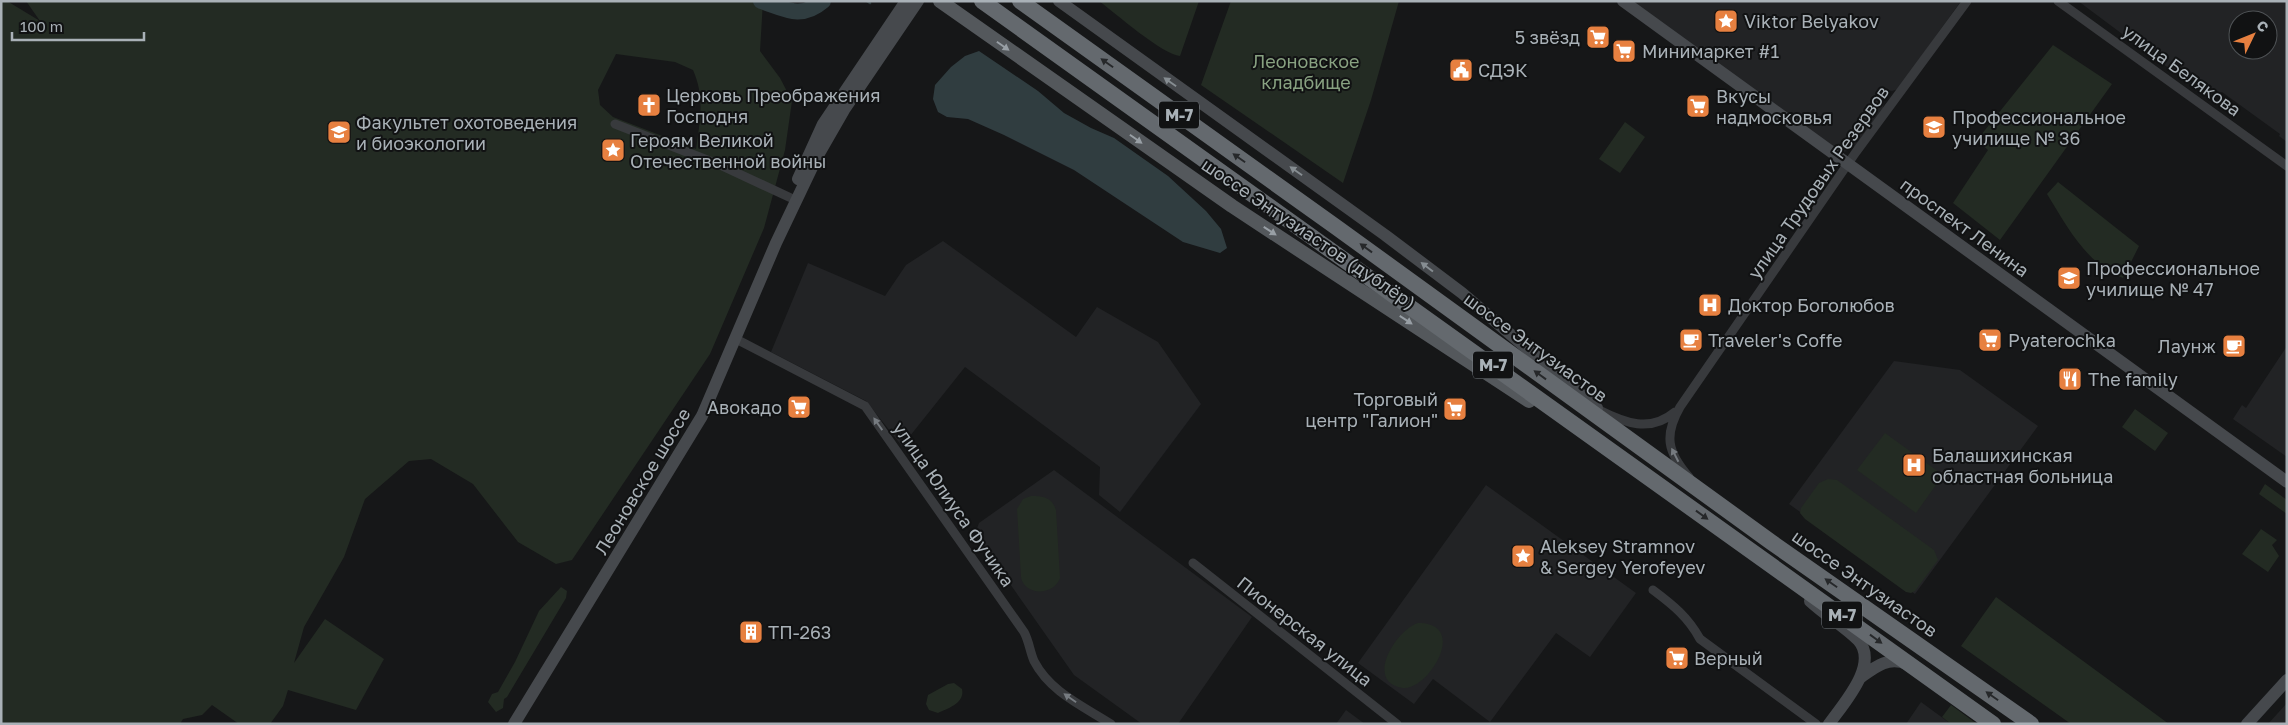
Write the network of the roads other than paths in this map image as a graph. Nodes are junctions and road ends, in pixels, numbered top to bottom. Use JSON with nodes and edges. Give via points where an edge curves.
{"nodes":[{"id":1,"x":906,"y":1,"type":"edge"},
{"id":2,"x":918,"y":1,"type":"edge"},
{"id":3,"x":940,"y":1,"type":"edge"},
{"id":4,"x":954,"y":1,"type":"edge"},
{"id":5,"x":982,"y":1,"type":"edge"},
{"id":6,"x":1058,"y":1,"type":"edge"},
{"id":7,"x":1623,"y":1,"type":"edge"},
{"id":8,"x":1966,"y":1,"type":"edge"},
{"id":9,"x":2058,"y":1,"type":"edge"},
{"id":10,"x":1021,"y":2,"type":"edge"},
{"id":11,"x":963,"y":18,"type":"junction"},
{"id":12,"x":614,"y":124,"type":"dead end"},
{"id":13,"x":1848,"y":164,"type":"junction"},
{"id":14,"x":2287,"y":166,"type":"edge"},
{"id":15,"x":791,"y":198,"type":"junction"},
{"id":16,"x":776,"y":243,"type":"junction"},
{"id":17,"x":736,"y":339,"type":"junction"},
{"id":18,"x":1680,"y":407,"type":"junction"},
{"id":19,"x":1599,"y":410,"type":"junction"},
{"id":20,"x":1650,"y":455,"type":"junction"},
{"id":21,"x":2287,"y":482,"type":"edge"},
{"id":22,"x":1663,"y":487,"type":"junction"},
{"id":23,"x":1704,"y":494,"type":"junction"},
{"id":24,"x":1765,"y":560,"type":"junction"},
{"id":25,"x":1194,"y":563,"type":"dead end"},
{"id":26,"x":1653,"y":590,"type":"dead end"},
{"id":27,"x":1919,"y":670,"type":"junction"},
{"id":28,"x":1860,"y":678,"type":"junction"},
{"id":29,"x":2287,"y":680,"type":"edge"},
{"id":30,"x":514,"y":724,"type":"edge"},
{"id":31,"x":1111,"y":724,"type":"edge"},
{"id":32,"x":1397,"y":724,"type":"edge"},
{"id":33,"x":1816,"y":724,"type":"edge"},
{"id":34,"x":1829,"y":724,"type":"edge"},
{"id":35,"x":1993,"y":724,"type":"edge"},
{"id":36,"x":2031,"y":724,"type":"edge"},
{"id":37,"x":2247,"y":724,"type":"edge"}],
"edges":[{"from":1,"to":15,"type":"main road","name":"Леоновское шоссе","via":[[823,124]]},
{"from":2,"to":16,"type":"main road","name":"Леоновское шоссе","via":[[844,110],[817,157]]},
{"from":3,"to":11,"type":"main road","name":"шоссе Энтузиастов (дублёр)"},
{"from":4,"to":11,"type":"main road"},
{"from":5,"to":22,"type":"highway","number":"М-7"},
{"from":19,"to":6,"type":"main road","one_way":true,"via":[[1469,299],[1393,241]]},
{"from":7,"to":13,"type":"main road","name":"проспект Ленина"},
{"from":8,"to":13,"type":"street","name":"улица Трудовых Резервов"},
{"from":9,"to":14,"type":"street","name":"улица Белякова"},
{"from":20,"to":10,"type":"highway","name":"шоссе Энтузиастов","number":"М-7","one_way":true},
{"from":11,"to":22,"type":"main road","name":"шоссе Энтузиастов (дублёр)","one_way":true,"via":[[1232,206]]},
{"from":12,"to":15,"type":"street","via":[[720,165]]},
{"from":13,"to":18,"type":"street","name":"улица Трудовых Резервов"},
{"from":13,"to":21,"type":"main road","name":"проспект Ленина"},
{"from":15,"to":16,"type":"main road","name":"Леоновское шоссе"},
{"from":16,"to":17,"type":"main road","name":"Леоновское шоссе"},
{"from":17,"to":30,"type":"main road","name":"Леоновское шоссе","via":[[702,416]]},
{"from":31,"to":17,"type":"street","name":"улица Юлиуса Фучика","one_way":true,"via":[[1056,689],[1044,676],[1024,632],[865,406]]},
{"from":18,"to":19,"type":"street","name":"улица Трудовых Резервов","via":[[1667,418],[1648,425],[1618,420]]},
{"from":23,"to":18,"type":"street","name":"улица Трудовых Резервов","one_way":true,"via":[[1672,451],[1669,431]]},
{"from":19,"to":20,"type":"main road"},
{"from":20,"to":23,"type":"highway","name":"шоссе Энтузиастов","number":"М-7"},
{"from":22,"to":24,"type":"highway","number":"М-7","one_way":true},
{"from":36,"to":23,"type":"highway","name":"шоссе Энтузиастов","number":"М-7","one_way":true},
{"from":24,"to":27,"type":"highway","number":"М-7","one_way":true},
{"from":24,"to":28,"type":"main road","via":[[1859,642],[1865,655]]},
{"from":25,"to":32,"type":"street","name":"Пионерская улица"},
{"from":26,"to":33,"type":"street","via":[[1682,612],[1700,639]]},
{"from":27,"to":28,"type":"main road","via":[[1889,661]]},
{"from":27,"to":35,"type":"highway","number":"М-7"},
{"from":28,"to":34,"type":"main road"},
{"from":29,"to":37,"type":"main road"}]}
